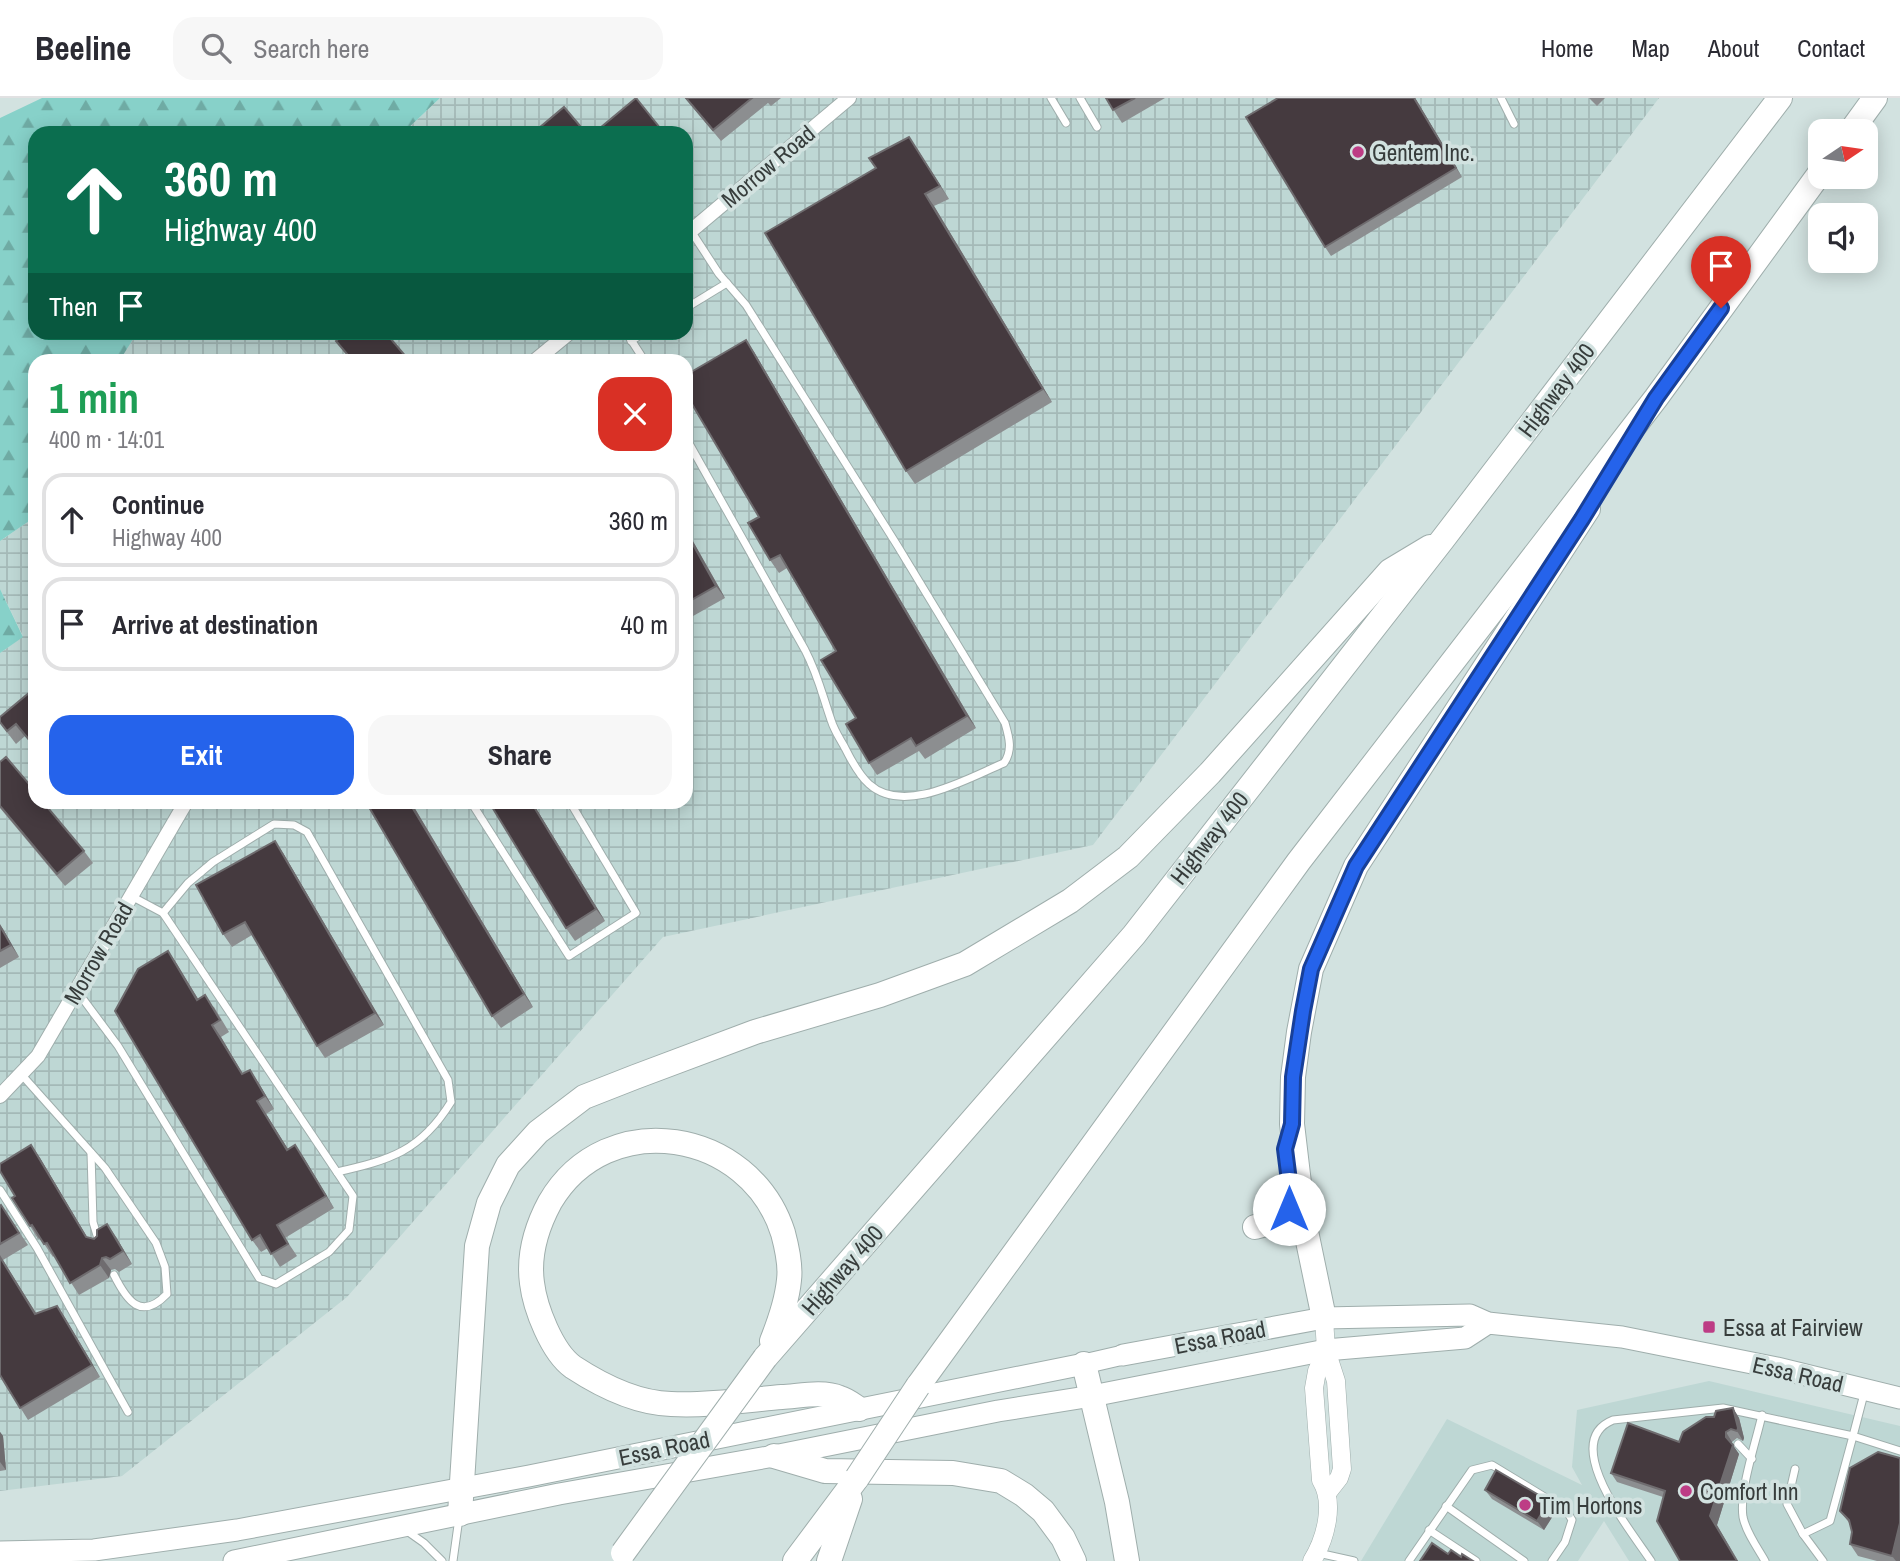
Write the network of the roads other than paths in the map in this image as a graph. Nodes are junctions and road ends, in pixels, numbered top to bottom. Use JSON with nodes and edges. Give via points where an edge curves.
{"nodes":[{"id":1,"x":849,"y":98,"type":"edge"},
{"id":2,"x":1051,"y":98,"type":"edge"},
{"id":3,"x":1080,"y":98,"type":"edge"},
{"id":4,"x":1501,"y":98,"type":"edge"},
{"id":5,"x":1780,"y":98,"type":"edge"},
{"id":6,"x":1875,"y":98,"type":"edge"},
{"id":7,"x":1860,"y":119,"type":"edge"},
{"id":8,"x":1066,"y":123,"type":"dead end"},
{"id":9,"x":1514,"y":124,"type":"dead end"},
{"id":10,"x":1097,"y":127,"type":"dead end"},
{"id":11,"x":1808,"y":189,"type":"edge"},
{"id":12,"x":693,"y":230,"type":"edge"},
{"id":13,"x":693,"y":238,"type":"edge"},
{"id":14,"x":727,"y":283,"type":"junction"},
{"id":15,"x":693,"y":304,"type":"edge"},
{"id":16,"x":560,"y":340,"type":"edge"},
{"id":17,"x":631,"y":341,"type":"edge"},
{"id":18,"x":543,"y":354,"type":"edge"},
{"id":19,"x":640,"y":354,"type":"edge"},
{"id":20,"x":1656,"y":398,"type":"junction"},
{"id":21,"x":693,"y":450,"type":"edge"},
{"id":22,"x":1443,"y":539,"type":"junction"},
{"id":23,"x":182,"y":809,"type":"edge"},
{"id":24,"x":475,"y":809,"type":"edge"},
{"id":25,"x":574,"y":809,"type":"edge"},
{"id":26,"x":131,"y":896,"type":"junction"},
{"id":27,"x":163,"y":913,"type":"junction"},
{"id":28,"x":76,"y":990,"type":"junction"},
{"id":29,"x":21,"y":1074,"type":"junction"},
{"id":30,"x":0,"y":1096,"type":"edge"},
{"id":31,"x":1292,"y":1124,"type":"junction"},
{"id":32,"x":91,"y":1153,"type":"junction"},
{"id":33,"x":337,"y":1172,"type":"junction"},
{"id":34,"x":0,"y":1190,"type":"edge"},
{"id":35,"x":1255,"y":1227,"type":"dead end"},
{"id":36,"x":100,"y":1246,"type":"edge"},
{"id":37,"x":114,"y":1275,"type":"edge"},
{"id":38,"x":1324,"y":1318,"type":"junction"},
{"id":39,"x":1488,"y":1323,"type":"junction"},
{"id":40,"x":1326,"y":1350,"type":"junction"},
{"id":41,"x":1123,"y":1356,"type":"joint"},
{"id":42,"x":765,"y":1358,"type":"junction"},
{"id":43,"x":1084,"y":1364,"type":"junction"},
{"id":44,"x":1865,"y":1390,"type":"junction"},
{"id":45,"x":1092,"y":1396,"type":"junction"},
{"id":46,"x":1900,"y":1398,"type":"edge"},
{"id":47,"x":859,"y":1409,"type":"junction"},
{"id":48,"x":128,"y":1412,"type":"dead end"},
{"id":49,"x":1762,"y":1415,"type":"junction"},
{"id":50,"x":1853,"y":1436,"type":"junction"},
{"id":51,"x":1738,"y":1444,"type":"edge"},
{"id":52,"x":1900,"y":1451,"type":"edge"},
{"id":53,"x":774,"y":1457,"type":"junction"},
{"id":54,"x":1752,"y":1459,"type":"junction"},
{"id":55,"x":1795,"y":1469,"type":"dead end"},
{"id":56,"x":857,"y":1478,"type":"junction"},
{"id":57,"x":462,"y":1489,"type":"junction"},
{"id":58,"x":1446,"y":1506,"type":"junction"},
{"id":59,"x":460,"y":1514,"type":"junction"},
{"id":60,"x":401,"y":1526,"type":"junction"},
{"id":61,"x":1429,"y":1530,"type":"junction"},
{"id":62,"x":1803,"y":1534,"type":"junction"},
{"id":63,"x":0,"y":1552,"type":"edge"},
{"id":64,"x":620,"y":1557,"type":"edge"},
{"id":65,"x":1315,"y":1557,"type":"edge"},
{"id":66,"x":234,"y":1561,"type":"edge"},
{"id":67,"x":442,"y":1561,"type":"edge"},
{"id":68,"x":453,"y":1561,"type":"edge"},
{"id":69,"x":795,"y":1561,"type":"edge"},
{"id":70,"x":829,"y":1561,"type":"edge"},
{"id":71,"x":1074,"y":1561,"type":"edge"},
{"id":72,"x":1127,"y":1561,"type":"edge"},
{"id":73,"x":1354,"y":1561,"type":"edge"},
{"id":74,"x":1409,"y":1561,"type":"edge"},
{"id":75,"x":1476,"y":1561,"type":"edge"},
{"id":76,"x":1524,"y":1561,"type":"edge"},
{"id":77,"x":1552,"y":1561,"type":"edge"},
{"id":78,"x":1651,"y":1561,"type":"edge"},
{"id":79,"x":1765,"y":1561,"type":"edge"},
{"id":80,"x":1823,"y":1561,"type":"edge"}],
"edges":[{"from":1,"to":12,"type":"street","name":"Morrow Road"},
{"from":2,"to":8,"type":"lane"},
{"from":3,"to":10,"type":"lane"},
{"from":4,"to":9,"type":"lane"},
{"from":5,"to":22,"type":"highway","name":"Highway 400"},
{"from":6,"to":7,"type":"highway"},
{"from":11,"to":20,"type":"highway"},
{"from":13,"to":14,"type":"lane"},
{"from":14,"to":15,"type":"lane"},
{"from":14,"to":21,"type":"lane","via":[[746,305],[1005,723],[1010,746],[1004,763],[932,793],[903,797],[881,793],[868,783],[831,721],[805,650]]},
{"from":16,"to":18,"type":"street"},
{"from":17,"to":19,"type":"lane"},
{"from":20,"to":31,"type":"highway","via":[[1356,866],[1311,969],[1297,1043]]},
{"from":20,"to":56,"type":"highway","bridge":true,"via":[[1299,861],[918,1386]]},
{"from":22,"to":42,"type":"highway","name":"Highway 400","via":[[1133,935]]},
{"from":22,"to":57,"type":"highway","via":[[1390,571],[1192,792],[1128,857],[1070,901],[965,964],[755,1032],[584,1097],[538,1132],[508,1165],[489,1203],[477,1246]]},
{"from":23,"to":26,"type":"street","name":"Morrow Road"},
{"from":24,"to":25,"type":"lane","via":[[569,956],[636,912]]},
{"from":26,"to":27,"type":"lane"},
{"from":26,"to":28,"type":"street","name":"Morrow Road"},
{"from":27,"to":33,"type":"lane"},
{"from":27,"to":33,"type":"lane","via":[[213,862],[274,824],[294,825],[307,832],[448,1080],[452,1102],[442,1118],[404,1152]]},
{"from":28,"to":29,"type":"street","name":"Morrow Road","via":[[38,1056]]},
{"from":28,"to":33,"type":"lane","via":[[118,1046],[259,1278],[276,1284],[329,1252],[349,1230],[353,1196]]},
{"from":29,"to":30,"type":"street","name":"Morrow Road"},
{"from":29,"to":32,"type":"lane"},
{"from":31,"to":35,"type":"highway","via":[[1285,1149],[1289,1209],[1281,1220]]},
{"from":31,"to":38,"type":"highway","via":[[1303,1217]]},
{"from":32,"to":36,"type":"lane","via":[[93,1222]]},
{"from":32,"to":37,"type":"lane","via":[[156,1243],[165,1267],[167,1294],[145,1308],[134,1305]]},
{"from":34,"to":48,"type":"lane"},
{"from":38,"to":39,"type":"main road","name":"Essa Road","via":[[1470,1315]]},
{"from":38,"to":40,"type":"street"},
{"from":38,"to":41,"type":"main road","name":"Essa Road"},
{"from":39,"to":40,"type":"main road","name":"Essa Road","via":[[1465,1338]]},
{"from":39,"to":44,"type":"main road","name":"Essa Road","via":[[1622,1338]]},
{"from":40,"to":45,"type":"main road","name":"Essa Road"},
{"from":40,"to":65,"type":"street","via":[[1314,1388],[1321,1480],[1328,1492],[1327,1518]]},
{"from":41,"to":43,"type":"main road","name":"Essa Road"},
{"from":42,"to":47,"type":"highway","via":[[790,1279],[787,1248],[777,1214],[756,1183],[736,1165],[707,1150],[642,1140],[590,1160],[561,1184],[538,1223],[529,1264],[545,1329],[570,1365],[614,1392],[668,1405],[816,1394],[839,1397]]},
{"from":42,"to":64,"type":"highway","name":"Highway 400","bridge":true},
{"from":43,"to":45,"type":"highway"},
{"from":43,"to":47,"type":"main road","name":"Essa Road"},
{"from":44,"to":46,"type":"main road","name":"Essa Road"},
{"from":44,"to":50,"type":"lane"},
{"from":45,"to":53,"type":"main road","name":"Essa Road","via":[[998,1410]]},
{"from":45,"to":72,"type":"highway"},
{"from":47,"to":57,"type":"main road","name":"Essa Road"},
{"from":49,"to":50,"type":"lane"},
{"from":49,"to":54,"type":"lane"},
{"from":49,"to":78,"type":"lane","via":[[1723,1408],[1601,1424],[1595,1433],[1593,1461],[1599,1480]]},
{"from":50,"to":52,"type":"lane"},
{"from":50,"to":62,"type":"lane","via":[[1830,1521]]},
{"from":51,"to":54,"type":"lane"},
{"from":53,"to":59,"type":"main road","name":"Essa Road"},
{"from":53,"to":71,"type":"highway","via":[[825,1471],[953,1473],[1001,1481],[1043,1511]]},
{"from":54,"to":79,"type":"lane","via":[[1743,1517]]},
{"from":55,"to":62,"type":"lane","via":[[1787,1504]]},
{"from":56,"to":69,"type":"highway"},
{"from":56,"to":70,"type":"highway"},
{"from":57,"to":59,"type":"highway"},
{"from":57,"to":63,"type":"main road","name":"Essa Road","via":[[153,1544]]},
{"from":58,"to":61,"type":"lane"},
{"from":58,"to":76,"type":"lane"},
{"from":58,"to":77,"type":"lane","via":[[1472,1470],[1492,1465],[1566,1510],[1572,1520]]},
{"from":59,"to":60,"type":"main road","name":"Essa Road"},
{"from":59,"to":68,"type":"lane"},
{"from":60,"to":66,"type":"main road","name":"Essa Road"},
{"from":60,"to":67,"type":"lane"},
{"from":61,"to":74,"type":"lane"},
{"from":61,"to":75,"type":"lane"},
{"from":62,"to":80,"type":"lane"},
{"from":65,"to":73,"type":"lane"}]}
